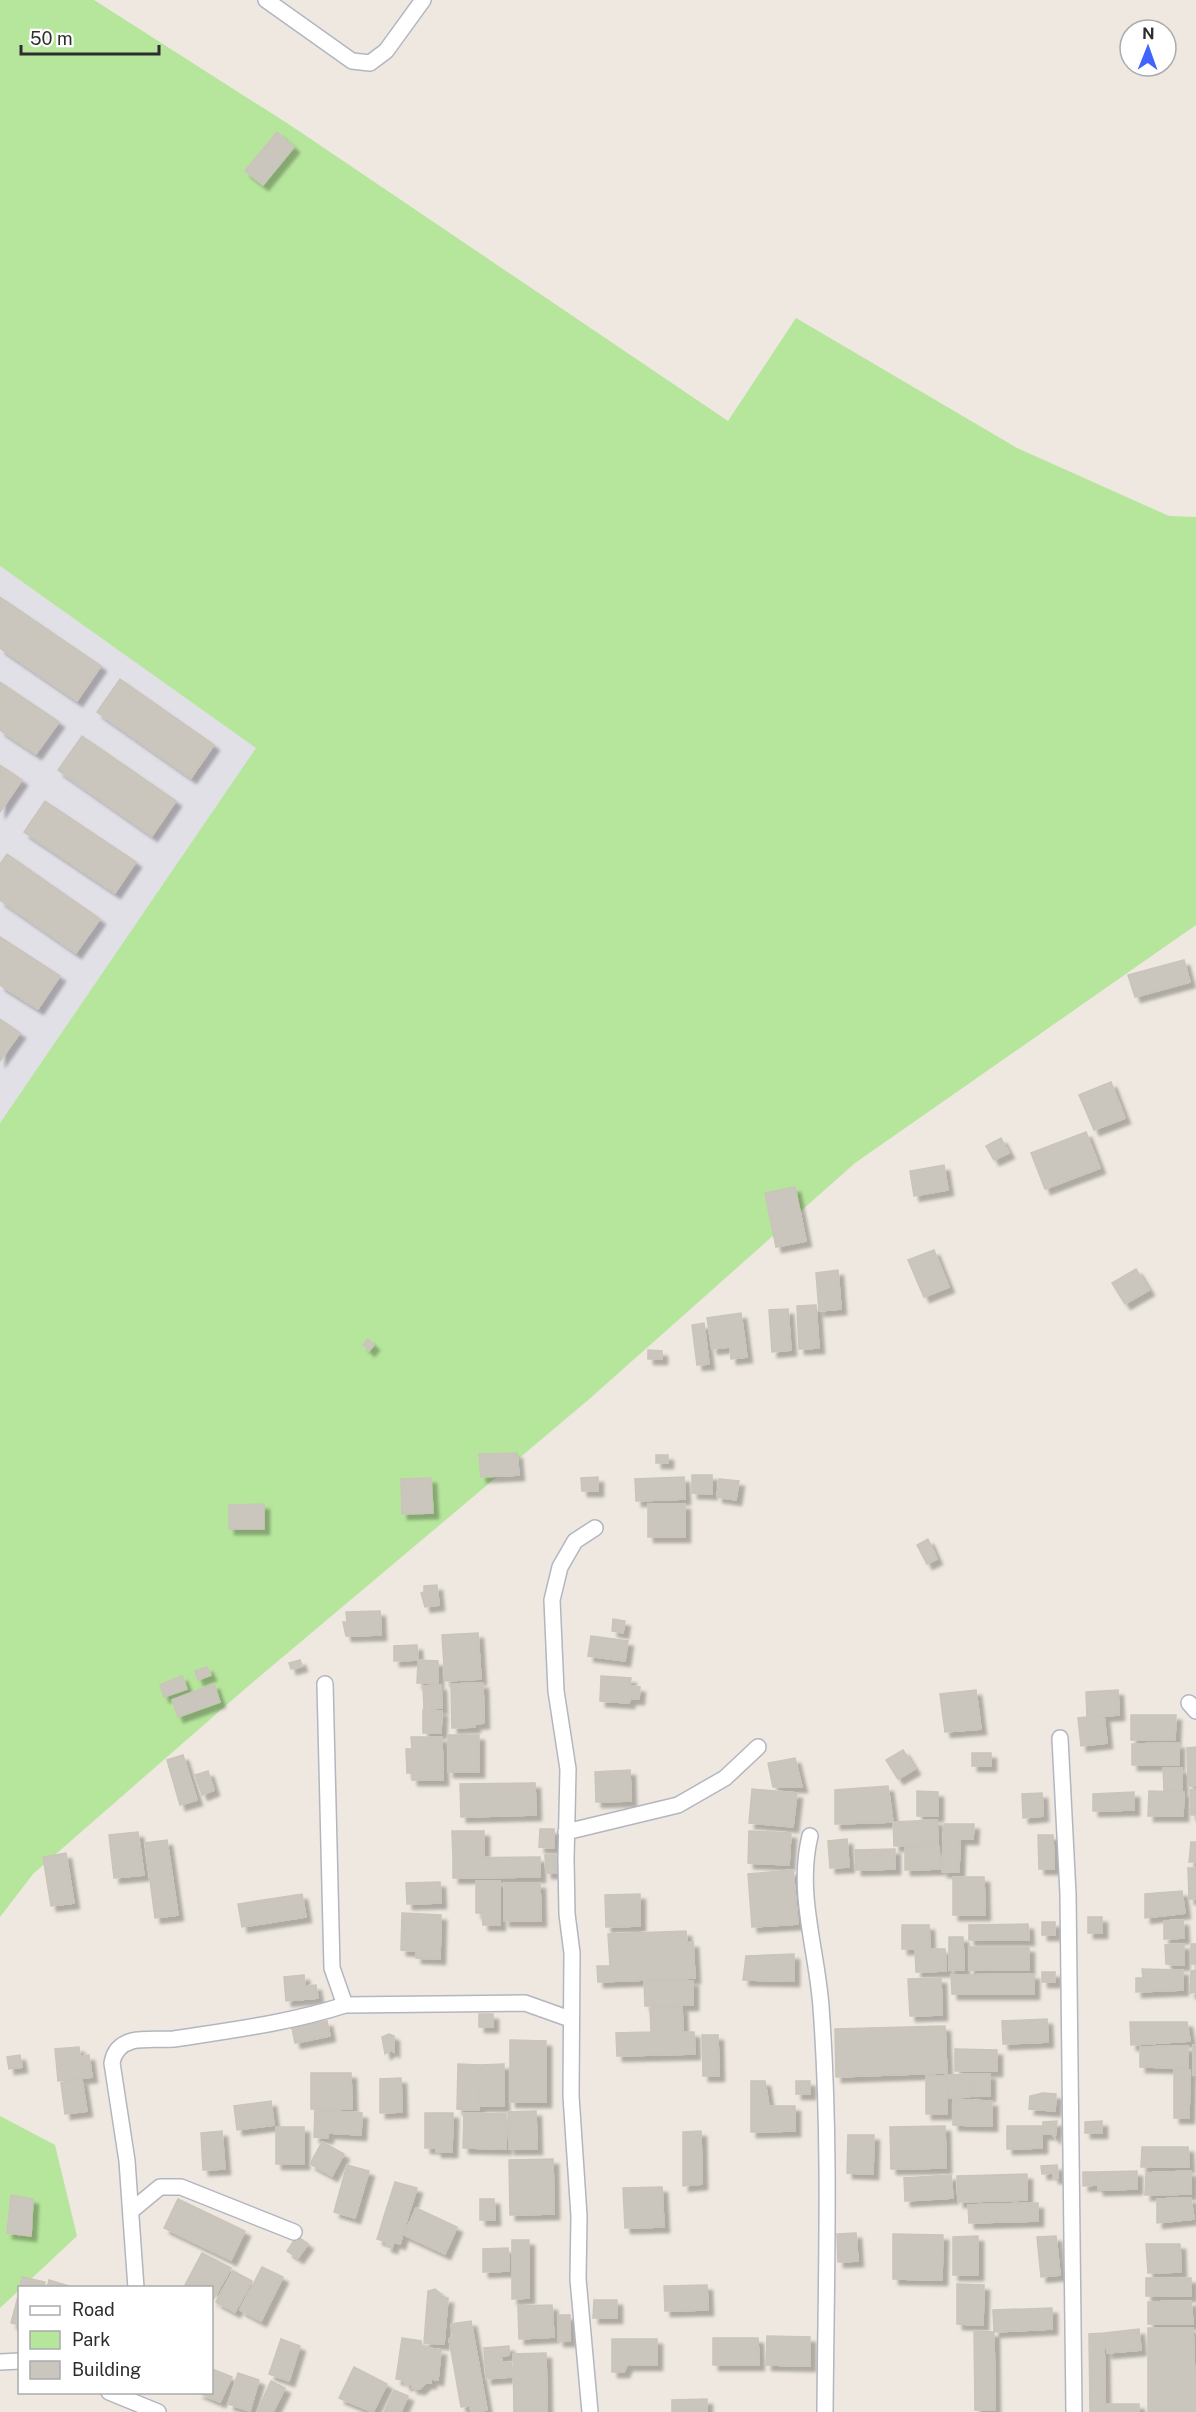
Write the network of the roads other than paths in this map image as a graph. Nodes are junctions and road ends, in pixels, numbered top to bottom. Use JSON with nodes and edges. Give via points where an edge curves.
{"nodes":[{"id":1,"x":266,"y":0,"type":"edge"},
{"id":2,"x":423,"y":0,"type":"edge"},
{"id":3,"x":595,"y":1528,"type":"dead end"},
{"id":4,"x":325,"y":1684,"type":"dead end"},
{"id":5,"x":1060,"y":1738,"type":"dead end"},
{"id":6,"x":758,"y":1747,"type":"dead end"},
{"id":7,"x":566,"y":1832,"type":"junction"},
{"id":8,"x":810,"y":1836,"type":"dead end"},
{"id":9,"x":345,"y":2005,"type":"junction"},
{"id":10,"x":570,"y":2019,"type":"junction"},
{"id":11,"x":131,"y":2211,"type":"junction"},
{"id":12,"x":294,"y":2232,"type":"dead end"},
{"id":13,"x":136,"y":2286,"type":"edge"},
{"id":14,"x":18,"y":2361,"type":"edge"},
{"id":15,"x":0,"y":2362,"type":"edge"},
{"id":16,"x":114,"y":2394,"type":"edge"},
{"id":17,"x":149,"y":2394,"type":"edge"},
{"id":18,"x":153,"y":2411,"type":"edge"},
{"id":19,"x":590,"y":2412,"type":"edge"},
{"id":20,"x":825,"y":2412,"type":"edge"},
{"id":21,"x":1074,"y":2412,"type":"edge"}],
"edges":[{"from":1,"to":2,"type":"street","via":[[352,62],[370,63],[386,51]]},
{"from":3,"to":7,"type":"street","via":[[575,1541],[560,1567],[552,1600],[556,1691],[568,1769]]},
{"from":4,"to":9,"type":"street","via":[[332,1968]]},
{"from":5,"to":21,"type":"street","via":[[1068,1894]]},
{"from":6,"to":7,"type":"street","via":[[725,1778],[678,1806]]},
{"from":7,"to":10,"type":"street","via":[[567,1914],[572,1953]]},
{"from":8,"to":20,"type":"street","via":[[804,1858],[804,1882],[821,2006],[826,2143]]},
{"from":9,"to":10,"type":"street","via":[[525,2003]]},
{"from":9,"to":11,"type":"street","via":[[264,2026],[132,2041],[118,2048],[112,2063],[128,2161]]},
{"from":10,"to":19,"type":"street","via":[[578,2279]]},
{"from":11,"to":12,"type":"street","via":[[160,2187],[181,2187]]},
{"from":11,"to":13,"type":"street"},
{"from":14,"to":15,"type":"street"},
{"from":16,"to":18,"type":"street"},
{"from":17,"to":18,"type":"street"}]}
